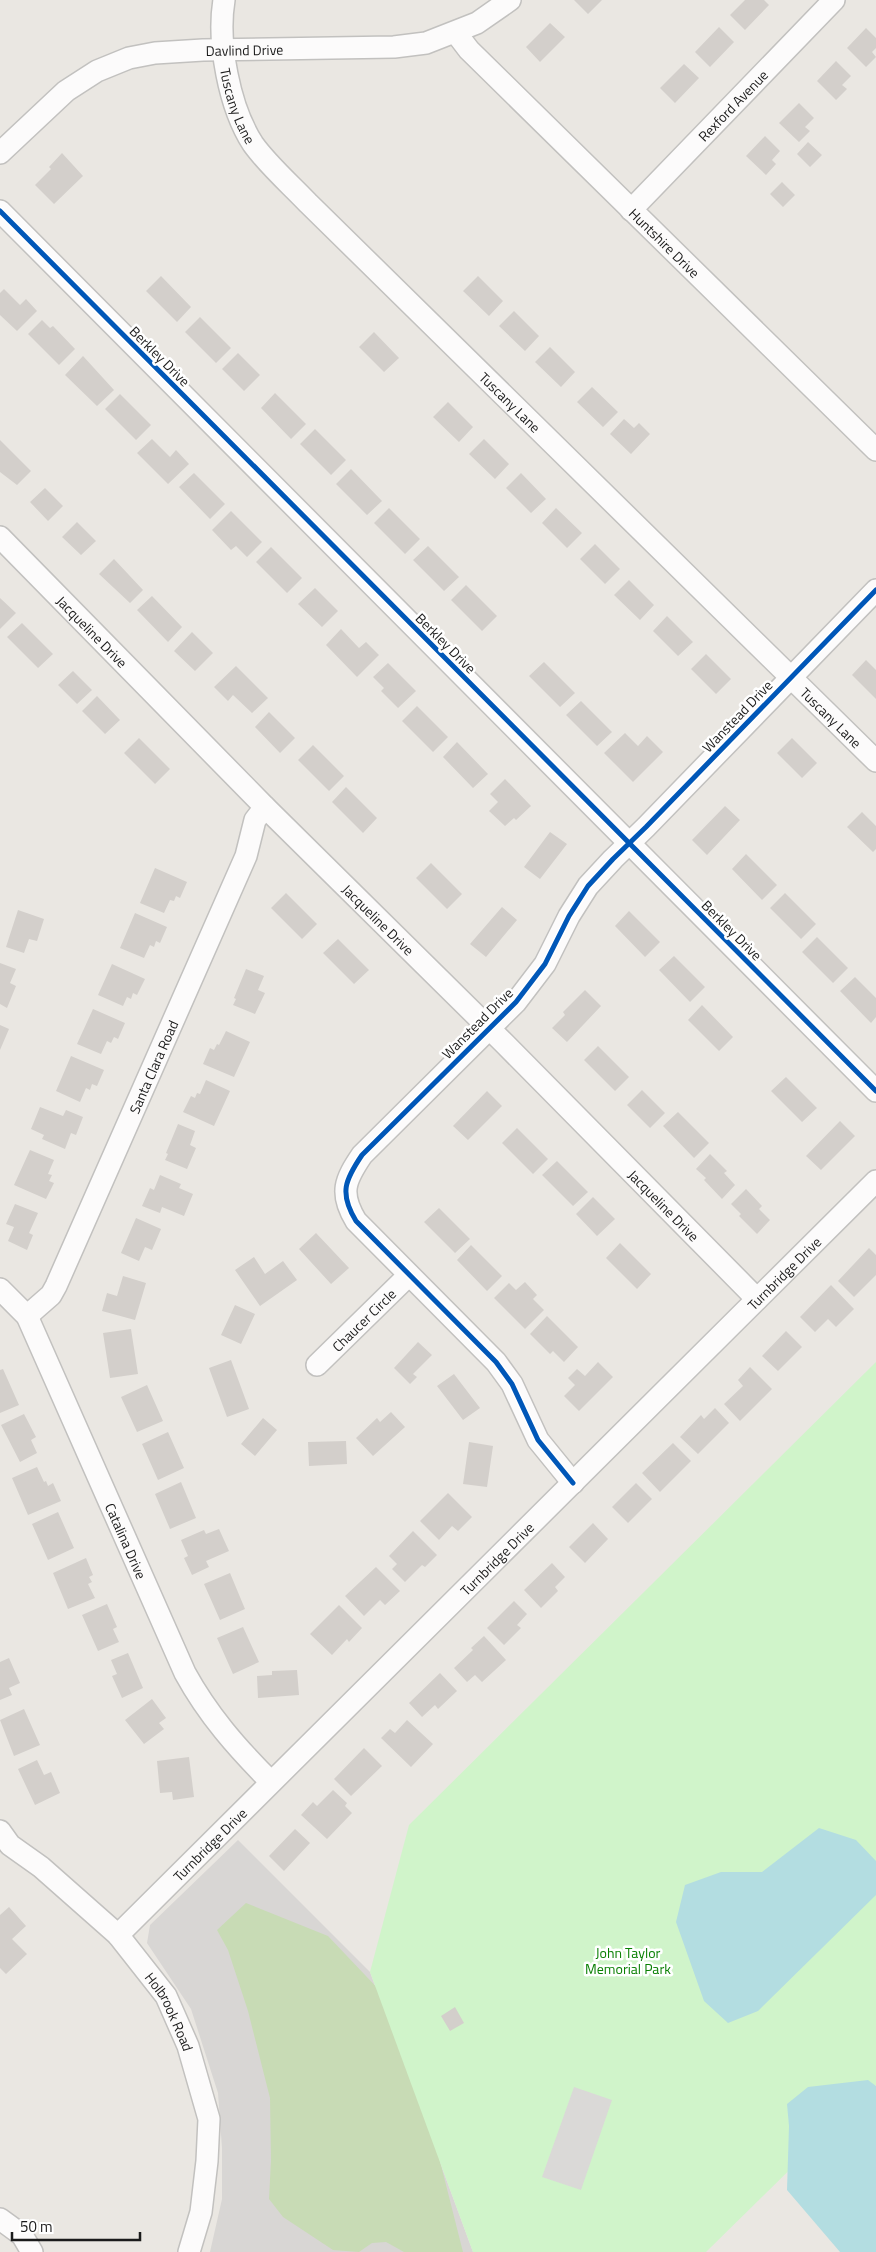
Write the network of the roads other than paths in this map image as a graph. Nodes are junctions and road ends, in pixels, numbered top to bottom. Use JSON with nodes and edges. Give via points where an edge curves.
{"nodes":[{"id":1,"x":224,"y":0,"type":"edge"},
{"id":2,"x":510,"y":0,"type":"edge"},
{"id":3,"x":834,"y":0,"type":"edge"},
{"id":4,"x":456,"y":34,"type":"junction"},
{"id":5,"x":224,"y":50,"type":"junction"},
{"id":6,"x":0,"y":153,"type":"edge"},
{"id":7,"x":631,"y":210,"type":"junction"},
{"id":8,"x":0,"y":211,"type":"edge"},
{"id":9,"x":876,"y":450,"type":"edge"},
{"id":10,"x":0,"y":537,"type":"edge"},
{"id":11,"x":876,"y":590,"type":"edge"},
{"id":12,"x":790,"y":678,"type":"junction"},
{"id":13,"x":876,"y":762,"type":"edge"},
{"id":14,"x":265,"y":807,"type":"junction"},
{"id":15,"x":630,"y":843,"type":"junction"},
{"id":16,"x":489,"y":1028,"type":"junction"},
{"id":17,"x":876,"y":1091,"type":"edge"},
{"id":18,"x":876,"y":1181,"type":"edge"},
{"id":19,"x":409,"y":1275,"type":"junction"},
{"id":20,"x":0,"y":1289,"type":"edge"},
{"id":21,"x":757,"y":1299,"type":"junction"},
{"id":22,"x":27,"y":1316,"type":"junction"},
{"id":23,"x":317,"y":1365,"type":"dead end"},
{"id":24,"x":573,"y":1484,"type":"junction"},
{"id":25,"x":270,"y":1782,"type":"junction"},
{"id":26,"x":0,"y":1832,"type":"edge"},
{"id":27,"x":118,"y":1935,"type":"junction"},
{"id":28,"x":0,"y":2219,"type":"edge"},
{"id":29,"x":32,"y":2252,"type":"edge"},
{"id":30,"x":190,"y":2252,"type":"edge"}],
"edges":[{"from":1,"to":5,"type":"street","name":"Tuscany Lane","via":[[221,29]]},
{"from":2,"to":4,"type":"street","name":"Davlind Drive"},
{"from":3,"to":7,"type":"street","name":"Rexford Avenue"},
{"from":4,"to":5,"type":"street","name":"Davlind Drive","via":[[426,43],[394,47]]},
{"from":4,"to":7,"type":"street","name":"Huntshire Drive"},
{"from":5,"to":6,"type":"street","name":"Davlind Drive","via":[[155,53],[129,58],[97,71],[66,91]]},
{"from":5,"to":12,"type":"street","name":"Tuscany Lane","via":[[226,70],[240,116],[253,144],[274,168]]},
{"from":7,"to":9,"type":"street","name":"Huntshire Drive"},
{"from":8,"to":15,"type":"street","name":"Berkley Drive"},
{"from":10,"to":14,"type":"street","name":"Jacqueline Drive"},
{"from":11,"to":12,"type":"street","name":"Wanstead Drive"},
{"from":12,"to":13,"type":"street","name":"Tuscany Lane"},
{"from":12,"to":15,"type":"street","name":"Wanstead Drive"},
{"from":14,"to":16,"type":"street","name":"Jacqueline Drive"},
{"from":14,"to":22,"type":"street","name":"Santa Clara Road","via":[[255,820],[246,856],[56,1286],[51,1295]]},
{"from":15,"to":16,"type":"street","name":"Wanstead Drive","via":[[588,886],[541,970],[516,1002]]},
{"from":15,"to":17,"type":"street","name":"Berkley Drive"},
{"from":16,"to":19,"type":"street","name":"Wanstead Drive","via":[[362,1155],[346,1184],[349,1209],[356,1221]]},
{"from":16,"to":21,"type":"street","name":"Jacqueline Drive"},
{"from":18,"to":21,"type":"street","name":"Turnbridge Drive"},
{"from":19,"to":23,"type":"street","name":"Chaucer Circle"},
{"from":19,"to":24,"type":"street","name":"Wanstead Drive","via":[[505,1373],[538,1440]]},
{"from":20,"to":22,"type":"street","name":"Catalina Drive"},
{"from":21,"to":24,"type":"street","name":"Turnbridge Drive"},
{"from":22,"to":25,"type":"street","name":"Catalina Drive","via":[[185,1673],[213,1719]]},
{"from":24,"to":25,"type":"street","name":"Turnbridge Drive"},
{"from":25,"to":27,"type":"street","name":"Turnbridge Drive"},
{"from":26,"to":27,"type":"street","name":"Holbrook Road","via":[[10,1845],[41,1867]]},
{"from":27,"to":30,"type":"street","name":"Holbrook Road","via":[[166,1996],[188,2046],[209,2119],[202,2212]]},
{"from":28,"to":29,"type":"street","via":[[22,2235]]}]}
